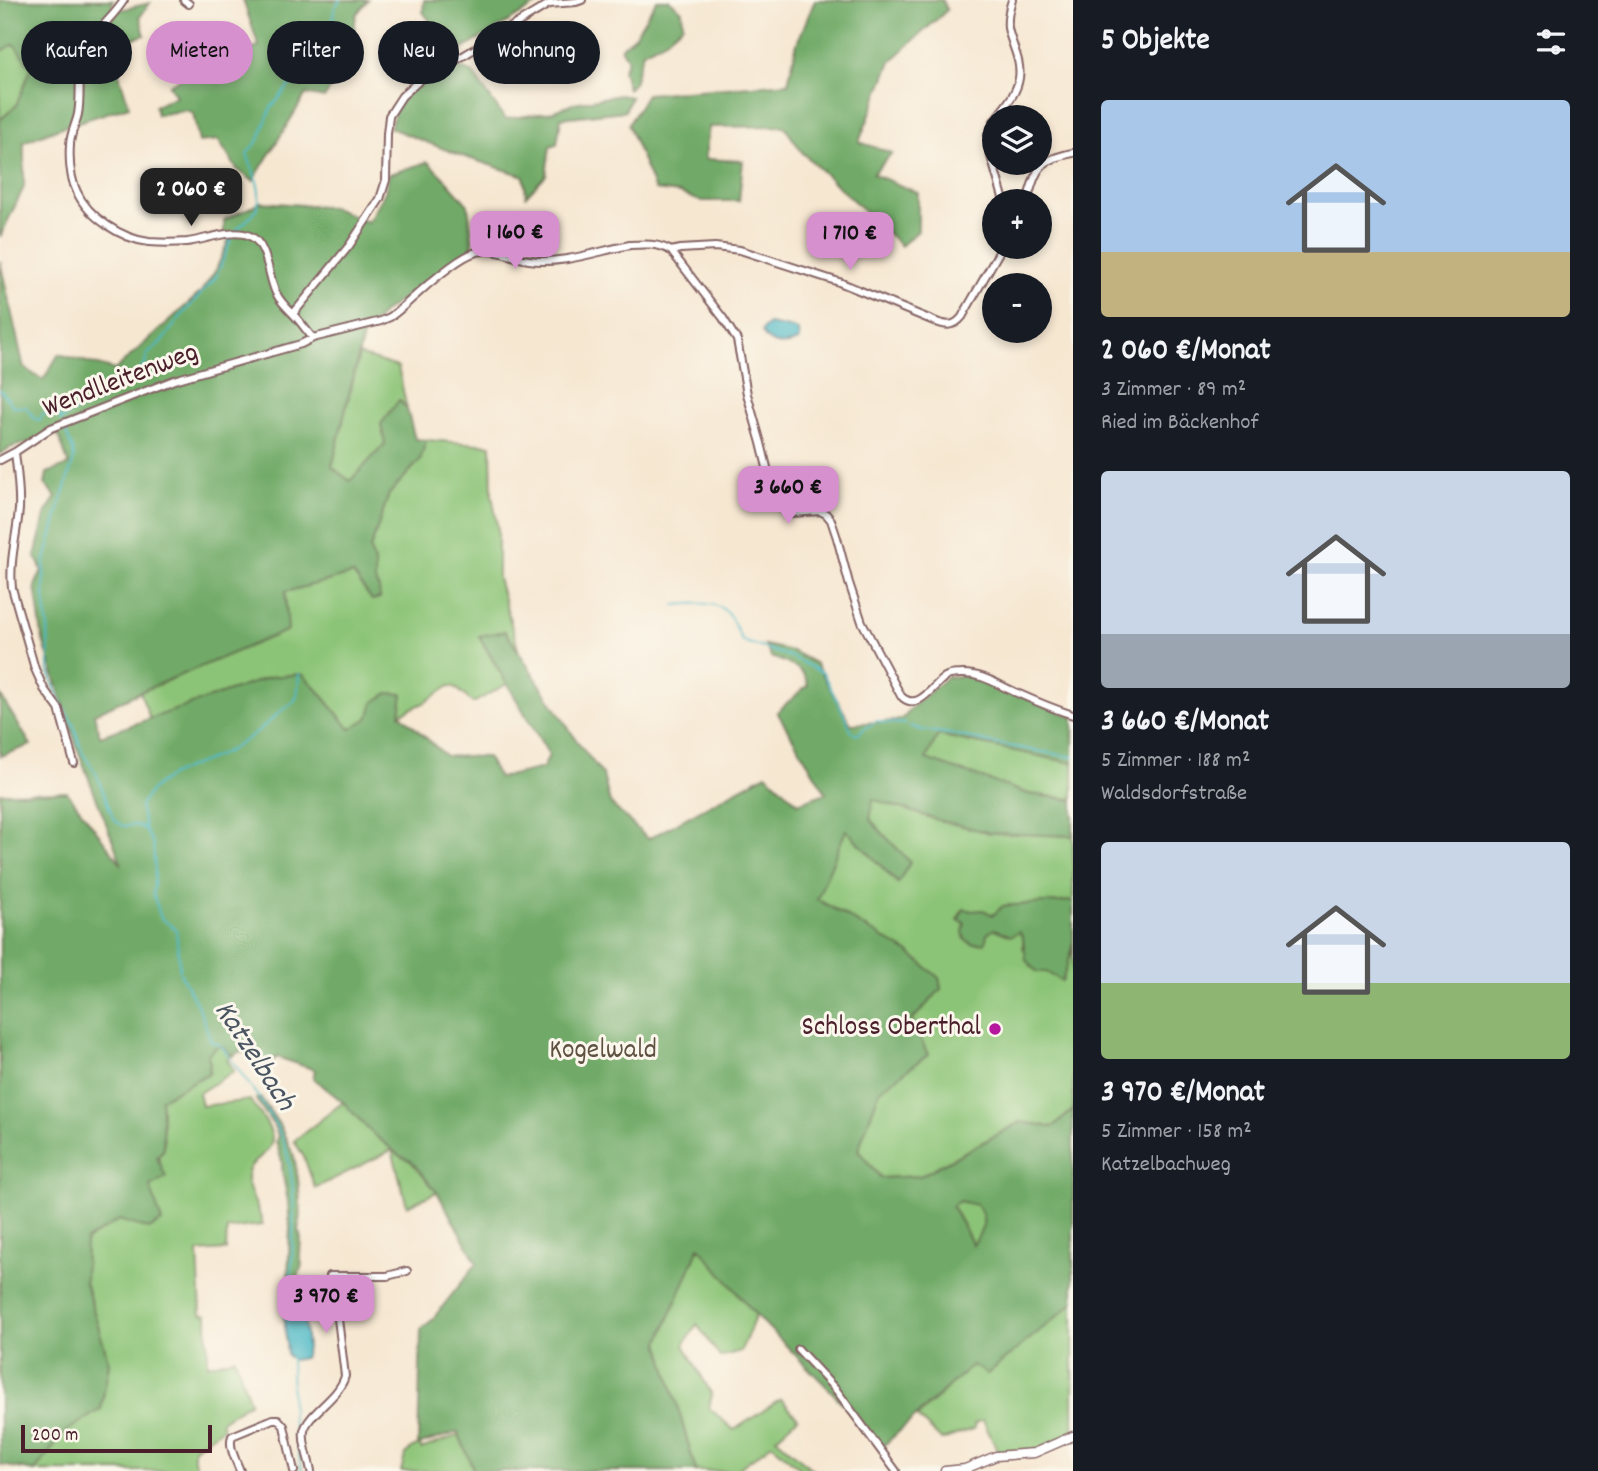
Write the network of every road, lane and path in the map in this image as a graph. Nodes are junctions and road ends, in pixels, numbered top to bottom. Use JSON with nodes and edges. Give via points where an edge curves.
{"nodes":[{"id":1,"x":124,"y":0,"type":"edge"},
{"id":2,"x":582,"y":0,"type":"edge"},
{"id":3,"x":1012,"y":0,"type":"edge"},
{"id":4,"x":1006,"y":105,"type":"edge"},
{"id":5,"x":1073,"y":153,"type":"edge"},
{"id":6,"x":1031,"y":189,"type":"edge"},
{"id":7,"x":671,"y":251,"type":"junction"},
{"id":8,"x":994,"y":259,"type":"edge"},
{"id":9,"x":293,"y":314,"type":"junction"},
{"id":10,"x":313,"y":338,"type":"junction"},
{"id":11,"x":15,"y":452,"type":"junction"},
{"id":12,"x":0,"y":460,"type":"edge"},
{"id":13,"x":1073,"y":715,"type":"edge"},
{"id":14,"x":74,"y":763,"type":"dead end"},
{"id":15,"x":407,"y":1271,"type":"dead end"},
{"id":16,"x":798,"y":1349,"type":"dead end"},
{"id":17,"x":1073,"y":1436,"type":"edge"},
{"id":18,"x":240,"y":1471,"type":"edge"},
{"id":19,"x":294,"y":1471,"type":"edge"},
{"id":20,"x":311,"y":1471,"type":"edge"},
{"id":21,"x":896,"y":1471,"type":"edge"},
{"id":22,"x":945,"y":1471,"type":"edge"}],
"edges":[{"from":1,"to":9,"type":"street","via":[[98,30],[79,69],[78,115],[69,142],[77,193],[97,217],[145,241],[250,236],[262,248],[276,293]]},
{"from":2,"to":9,"type":"street","via":[[549,4],[420,80],[402,96],[389,116],[386,180],[380,199],[349,246]]},
{"from":3,"to":4,"type":"street","via":[[1008,27],[1019,78]]},
{"from":5,"to":6,"type":"street","via":[[1043,163]]},
{"from":7,"to":8,"type":"street","name":"Wendlleitenweg","via":[[740,250],[839,282],[948,326],[962,317]]},
{"from":7,"to":10,"type":"street","name":"Wendlleitenweg","via":[[640,244],[538,261],[492,250],[474,253],[390,317]]},
{"from":7,"to":13,"type":"street","via":[[737,340],[778,505],[788,512],[820,512],[831,520],[862,622],[901,696],[915,701],[946,676],[973,673]]},
{"from":9,"to":10,"type":"street"},
{"from":10,"to":11,"type":"street","name":"Wendlleitenweg","via":[[174,380],[51,428]]},
{"from":11,"to":12,"type":"street","name":"Wendlleitenweg"},
{"from":11,"to":14,"type":"street","via":[[19,509],[12,588],[34,670],[59,709]]},
{"from":15,"to":20,"type":"street","via":[[387,1276],[330,1276],[345,1376],[305,1428]]},
{"from":16,"to":21,"type":"street","via":[[837,1391]]},
{"from":17,"to":22,"type":"street","via":[[1034,1453],[996,1456]]},
{"from":18,"to":19,"type":"street","via":[[232,1436],[278,1419],[284,1426]]}]}
